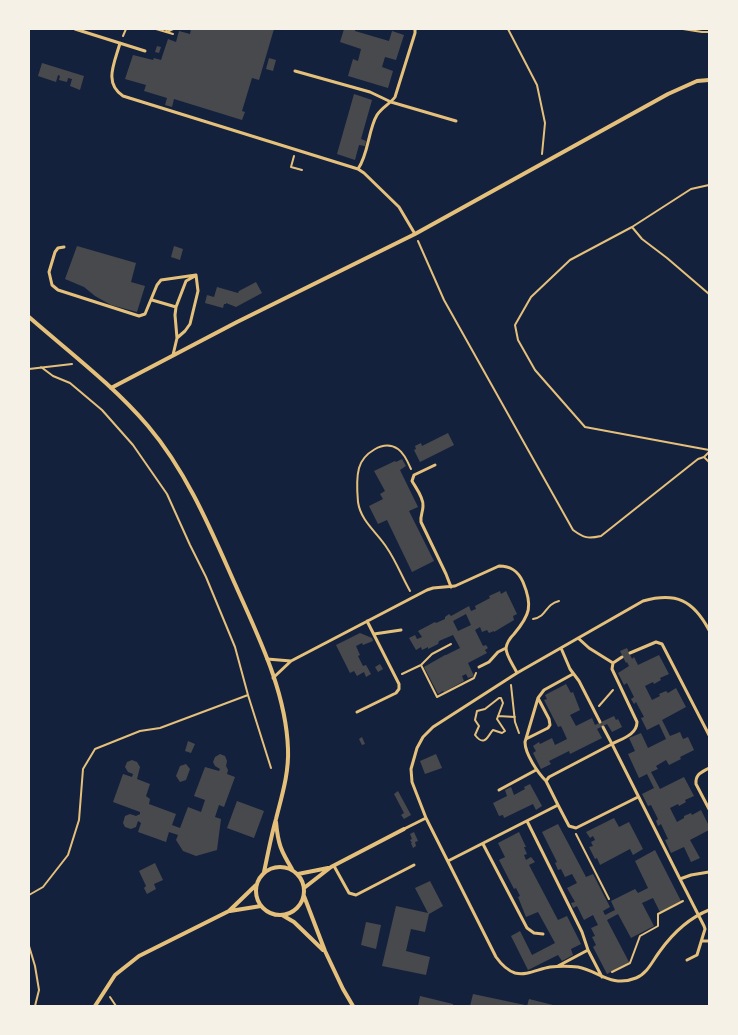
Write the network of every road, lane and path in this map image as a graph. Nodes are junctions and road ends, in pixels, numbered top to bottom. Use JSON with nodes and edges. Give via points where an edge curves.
{"nodes":[{"id":1,"x":75,"y":29,"type":"edge"},
{"id":2,"x":156,"y":29,"type":"edge"},
{"id":3,"x":166,"y":29,"type":"edge"},
{"id":4,"x":173,"y":29,"type":"edge"},
{"id":5,"x":415,"y":29,"type":"edge"},
{"id":6,"x":508,"y":29,"type":"edge"},
{"id":7,"x":683,"y":29,"type":"edge"},
{"id":8,"x":168,"y":32,"type":"junction"},
{"id":9,"x":709,"y":32,"type":"edge"},
{"id":10,"x":173,"y":34,"type":"dead end"},
{"id":11,"x":120,"y":43,"type":"junction"},
{"id":12,"x":145,"y":51,"type":"dead end"},
{"id":13,"x":295,"y":70,"type":"dead end"},
{"id":14,"x":709,"y":80,"type":"edge"},
{"id":15,"x":391,"y":102,"type":"junction"},
{"id":16,"x":456,"y":121,"type":"dead end"},
{"id":17,"x":296,"y":149,"type":"junction"},
{"id":18,"x":541,"y":166,"type":"junction"},
{"id":19,"x":358,"y":169,"type":"junction"},
{"id":20,"x":302,"y":170,"type":"dead end"},
{"id":21,"x":709,"y":185,"type":"edge"},
{"id":22,"x":632,"y":227,"type":"junction"},
{"id":23,"x":416,"y":234,"type":"junction"},
{"id":24,"x":64,"y":247,"type":"dead end"},
{"id":25,"x":196,"y":275,"type":"junction"},
{"id":26,"x":709,"y":294,"type":"edge"},
{"id":27,"x":152,"y":300,"type":"junction"},
{"id":28,"x":176,"y":307,"type":"junction"},
{"id":29,"x":29,"y":317,"type":"edge"},
{"id":30,"x":177,"y":338,"type":"junction"},
{"id":31,"x":173,"y":355,"type":"junction"},
{"id":32,"x":81,"y":362,"type":"junction"},
{"id":33,"x":41,"y":368,"type":"junction"},
{"id":34,"x":29,"y":369,"type":"edge"},
{"id":35,"x":111,"y":388,"type":"junction"},
{"id":36,"x":709,"y":451,"type":"edge"},
{"id":37,"x":704,"y":458,"type":"junction"},
{"id":38,"x":709,"y":462,"type":"edge"},
{"id":39,"x":435,"y":465,"type":"dead end"},
{"id":40,"x":414,"y":476,"type":"junction"},
{"id":41,"x":451,"y":587,"type":"junction"},
{"id":42,"x":413,"y":598,"type":"junction"},
{"id":43,"x":559,"y":601,"type":"dead end"},
{"id":44,"x":526,"y":618,"type":"junction"},
{"id":45,"x":367,"y":621,"type":"junction"},
{"id":46,"x":401,"y":630,"type":"dead end"},
{"id":47,"x":709,"y":630,"type":"edge"},
{"id":48,"x":374,"y":634,"type":"junction"},
{"id":49,"x":578,"y":638,"type":"junction"},
{"id":50,"x":451,"y":644,"type":"dead end"},
{"id":51,"x":506,"y":648,"type":"junction"},
{"id":52,"x":561,"y":648,"type":"junction"},
{"id":53,"x":630,"y":653,"type":"dead end"},
{"id":54,"x":622,"y":657,"type":"dead end"},
{"id":55,"x":267,"y":659,"type":"junction"},
{"id":56,"x":291,"y":661,"type":"junction"},
{"id":57,"x":613,"y":663,"type":"junction"},
{"id":58,"x":421,"y":665,"type":"junction"},
{"id":59,"x":479,"y":667,"type":"joint"},
{"id":60,"x":517,"y":673,"type":"junction"},
{"id":61,"x":573,"y":674,"type":"junction"},
{"id":62,"x":395,"y":677,"type":"junction"},
{"id":63,"x":274,"y":678,"type":"junction"},
{"id":64,"x":510,"y":678,"type":"junction"},
{"id":65,"x":618,"y":684,"type":"junction"},
{"id":66,"x":248,"y":695,"type":"junction"},
{"id":67,"x":538,"y":698,"type":"junction"},
{"id":68,"x":357,"y":712,"type":"dead end"},
{"id":69,"x":595,"y":712,"type":"junction"},
{"id":70,"x":498,"y":716,"type":"junction"},
{"id":71,"x":514,"y":717,"type":"junction"},
{"id":72,"x":600,"y":722,"type":"dead end"},
{"id":73,"x":603,"y":727,"type":"dead end"},
{"id":74,"x":709,"y":735,"type":"edge"},
{"id":75,"x":526,"y":739,"type":"junction"},
{"id":76,"x":612,"y":744,"type":"junction"},
{"id":77,"x":271,"y":768,"type":"dead end"},
{"id":78,"x":709,"y":768,"type":"edge"},
{"id":79,"x":536,"y":770,"type":"junction"},
{"id":80,"x":546,"y":781,"type":"junction"},
{"id":81,"x":499,"y":790,"type":"dead end"},
{"id":82,"x":638,"y":797,"type":"junction"},
{"id":83,"x":558,"y":805,"type":"junction"},
{"id":84,"x":709,"y":809,"type":"edge"},
{"id":85,"x":276,"y":818,"type":"junction"},
{"id":86,"x":426,"y":818,"type":"junction"},
{"id":87,"x":527,"y":821,"type":"junction"},
{"id":88,"x":576,"y":828,"type":"junction"},
{"id":89,"x":404,"y":830,"type":"joint"},
{"id":90,"x":483,"y":844,"type":"junction"},
{"id":91,"x":448,"y":861,"type":"junction"},
{"id":92,"x":414,"y":865,"type":"dead end"},
{"id":93,"x":332,"y":866,"type":"junction"},
{"id":94,"x":292,"y":869,"type":"junction"},
{"id":95,"x":264,"y":872,"type":"junction"},
{"id":96,"x":709,"y":872,"type":"edge"},
{"id":97,"x":298,"y":874,"type":"junction"},
{"id":98,"x":680,"y":879,"type":"junction"},
{"id":99,"x":256,"y":885,"type":"junction"},
{"id":100,"x":304,"y":888,"type":"junction"},
{"id":101,"x":29,"y":895,"type":"edge"},
{"id":102,"x":304,"y":896,"type":"junction"},
{"id":103,"x":690,"y":897,"type":"junction"},
{"id":104,"x":609,"y":899,"type":"dead end"},
{"id":105,"x":261,"y":906,"type":"junction"},
{"id":106,"x":709,"y":910,"type":"edge"},
{"id":107,"x":229,"y":911,"type":"junction"},
{"id":108,"x":699,"y":914,"type":"junction"},
{"id":109,"x":282,"y":915,"type":"junction"},
{"id":110,"x":543,"y":934,"type":"dead end"},
{"id":111,"x":702,"y":941,"type":"junction"},
{"id":112,"x":709,"y":941,"type":"edge"},
{"id":113,"x":29,"y":946,"type":"edge"},
{"id":114,"x":588,"y":950,"type":"junction"},
{"id":115,"x":325,"y":951,"type":"junction"},
{"id":116,"x":687,"y":960,"type":"dead end"},
{"id":117,"x":557,"y":966,"type":"junction"},
{"id":118,"x":602,"y":977,"type":"junction"},
{"id":119,"x":35,"y":1006,"type":"edge"},
{"id":120,"x":94,"y":1006,"type":"edge"},
{"id":121,"x":353,"y":1006,"type":"edge"}],
"edges":[{"from":1,"to":11,"type":"lane"},
{"from":2,"to":8,"type":"path"},
{"from":3,"to":8,"type":"path"},
{"from":4,"to":8,"type":"path"},
{"from":5,"to":15,"type":"lane","via":[[395,97]]},
{"from":6,"to":18,"type":"path","via":[[537,85],[545,122]]},
{"from":7,"to":9,"type":"path"},
{"from":8,"to":10,"type":"path"},
{"from":11,"to":12,"type":"lane"},
{"from":11,"to":17,"type":"lane","via":[[111,77],[114,88],[123,96]]},
{"from":13,"to":15,"type":"lane","via":[[370,92]]},
{"from":14,"to":18,"type":"street","via":[[697,81],[668,94]]},
{"from":15,"to":16,"type":"lane"},
{"from":15,"to":19,"type":"lane","via":[[382,108],[377,116]]},
{"from":17,"to":19,"type":"lane"},
{"from":17,"to":20,"type":"path","via":[[291,167]]},
{"from":18,"to":23,"type":"street"},
{"from":19,"to":23,"type":"lane","via":[[399,207]]},
{"from":21,"to":22,"type":"path","via":[[691,189]]},
{"from":22,"to":26,"type":"path","via":[[642,239]]},
{"from":22,"to":36,"type":"path","via":[[570,260],[531,297],[515,325],[518,340],[534,370],[585,428]]},
{"from":23,"to":31,"type":"street"},
{"from":23,"to":37,"type":"path","via":[[444,300],[573,530],[590,538],[600,536],[698,458]]},
{"from":24,"to":27,"type":"lane","via":[[58,248],[55,252],[49,272],[52,285],[58,290],[139,316],[145,314]]},
{"from":25,"to":27,"type":"lane","via":[[161,280]]},
{"from":25,"to":28,"type":"lane","via":[[186,281]]},
{"from":25,"to":30,"type":"lane","via":[[198,291],[190,324]]},
{"from":27,"to":28,"type":"lane"},
{"from":28,"to":30,"type":"lane"},
{"from":29,"to":32,"type":"street"},
{"from":30,"to":31,"type":"lane"},
{"from":31,"to":35,"type":"street"},
{"from":32,"to":33,"type":"path"},
{"from":32,"to":35,"type":"street"},
{"from":33,"to":34,"type":"path"},
{"from":33,"to":66,"type":"path","via":[[70,383],[102,410],[133,445],[167,494],[235,647]]},
{"from":35,"to":55,"type":"street","via":[[148,426],[184,477],[224,559]]},
{"from":36,"to":37,"type":"path"},
{"from":37,"to":38,"type":"path"},
{"from":39,"to":40,"type":"lane"},
{"from":40,"to":41,"type":"lane","via":[[412,481],[423,505],[421,522]]},
{"from":40,"to":42,"type":"path","via":[[402,453],[391,446],[378,448],[364,458],[357,477],[358,504],[362,514],[387,547]]},
{"from":41,"to":42,"type":"lane","via":[[433,588]]},
{"from":41,"to":44,"type":"lane","via":[[499,566],[507,566],[520,576],[526,590],[529,600]]},
{"from":42,"to":45,"type":"lane"},
{"from":43,"to":44,"type":"path","via":[[550,604],[542,616]]},
{"from":44,"to":51,"type":"lane","via":[[509,639]]},
{"from":45,"to":48,"type":"lane"},
{"from":45,"to":56,"type":"lane"},
{"from":46,"to":48,"type":"lane"},
{"from":47,"to":49,"type":"lane","via":[[697,611],[688,604],[676,598],[665,597],[643,601]]},
{"from":48,"to":62,"type":"lane"},
{"from":49,"to":52,"type":"lane"},
{"from":49,"to":57,"type":"lane"},
{"from":50,"to":58,"type":"path","via":[[432,654]]},
{"from":51,"to":59,"type":"lane"},
{"from":51,"to":60,"type":"lane"},
{"from":52,"to":60,"type":"lane"},
{"from":52,"to":61,"type":"lane"},
{"from":53,"to":74,"type":"lane","via":[[656,642],[662,644]]},
{"from":54,"to":57,"type":"lane"},
{"from":55,"to":56,"type":"lane"},
{"from":55,"to":63,"type":"street"},
{"from":56,"to":63,"type":"lane"},
{"from":57,"to":65,"type":"lane","via":[[612,669]]},
{"from":58,"to":59,"type":"path","via":[[437,698],[474,678]]},
{"from":58,"to":62,"type":"path"},
{"from":60,"to":64,"type":"lane"},
{"from":61,"to":67,"type":"lane","via":[[544,690]]},
{"from":61,"to":69,"type":"lane"},
{"from":62,"to":68,"type":"lane","via":[[399,684],[396,693]]},
{"from":63,"to":85,"type":"street","via":[[288,748],[288,767]]},
{"from":64,"to":71,"type":"path"},
{"from":64,"to":86,"type":"lane","via":[[433,727],[420,742],[412,762],[411,776]]},
{"from":65,"to":69,"type":"path"},
{"from":65,"to":76,"type":"lane","via":[[638,722],[636,730]]},
{"from":66,"to":77,"type":"path"},
{"from":66,"to":101,"type":"path","via":[[95,749],[83,769],[79,820],[68,855],[43,886]]},
{"from":67,"to":75,"type":"lane"},
{"from":67,"to":75,"type":"lane","via":[[550,725]]},
{"from":69,"to":72,"type":"lane"},
{"from":70,"to":70,"type":"path","via":[[503,703],[501,698],[485,710],[477,711],[474,720],[479,726],[475,732],[476,737],[486,740],[493,730],[505,731],[498,721]]},
{"from":70,"to":71,"type":"path"},
{"from":71,"to":75,"type":"path","via":[[520,735]]},
{"from":73,"to":76,"type":"lane"},
{"from":75,"to":79,"type":"lane","via":[[525,747]]},
{"from":76,"to":80,"type":"lane","via":[[549,777]]},
{"from":76,"to":82,"type":"lane"},
{"from":78,"to":84,"type":"lane","via":[[697,775],[696,784]]},
{"from":79,"to":80,"type":"lane"},
{"from":79,"to":81,"type":"lane"},
{"from":80,"to":83,"type":"lane"},
{"from":82,"to":88,"type":"lane"},
{"from":82,"to":98,"type":"lane"},
{"from":83,"to":87,"type":"lane"},
{"from":83,"to":88,"type":"lane","via":[[569,826]]},
{"from":85,"to":94,"type":"street","via":[[278,841]]},
{"from":85,"to":95,"type":"street"},
{"from":86,"to":89,"type":"lane"},
{"from":86,"to":91,"type":"lane"},
{"from":87,"to":90,"type":"lane"},
{"from":87,"to":114,"type":"lane","via":[[582,932]]},
{"from":88,"to":104,"type":"path","via":[[577,836]]},
{"from":89,"to":93,"type":"street"},
{"from":90,"to":91,"type":"lane"},
{"from":90,"to":110,"type":"lane","via":[[527,928]]},
{"from":91,"to":117,"type":"lane","via":[[496,957],[504,967],[523,974]]},
{"from":92,"to":93,"type":"lane","via":[[356,895],[349,893]]},
{"from":93,"to":97,"type":"street"},
{"from":93,"to":100,"type":"street"},
{"from":94,"to":95,"type":"street","via":[[277,866]]},
{"from":94,"to":97,"type":"street"},
{"from":95,"to":99,"type":"street"},
{"from":96,"to":98,"type":"lane"},
{"from":97,"to":100,"type":"street"},
{"from":98,"to":103,"type":"lane"},
{"from":99,"to":105,"type":"street","via":[[257,899]]},
{"from":99,"to":107,"type":"street"},
{"from":100,"to":102,"type":"street"},
{"from":102,"to":109,"type":"street","via":[[296,909]]},
{"from":102,"to":115,"type":"street"},
{"from":103,"to":108,"type":"lane"},
{"from":103,"to":118,"type":"path","via":[[658,914],[658,926],[640,936],[630,963]]},
{"from":105,"to":107,"type":"street"},
{"from":105,"to":109,"type":"street","via":[[267,911]]},
{"from":106,"to":108,"type":"lane"},
{"from":107,"to":120,"type":"street","via":[[139,956],[115,976]]},
{"from":108,"to":111,"type":"lane","via":[[705,929]]},
{"from":108,"to":118,"type":"lane","via":[[674,934],[643,974],[623,981]]},
{"from":109,"to":115,"type":"street","via":[[294,922]]},
{"from":111,"to":112,"type":"lane"},
{"from":111,"to":116,"type":"lane","via":[[697,955]]},
{"from":113,"to":119,"type":"path","via":[[39,990]]},
{"from":114,"to":117,"type":"lane"},
{"from":114,"to":118,"type":"lane"},
{"from":115,"to":121,"type":"street"},
{"from":117,"to":118,"type":"lane","via":[[588,970]]}]}
